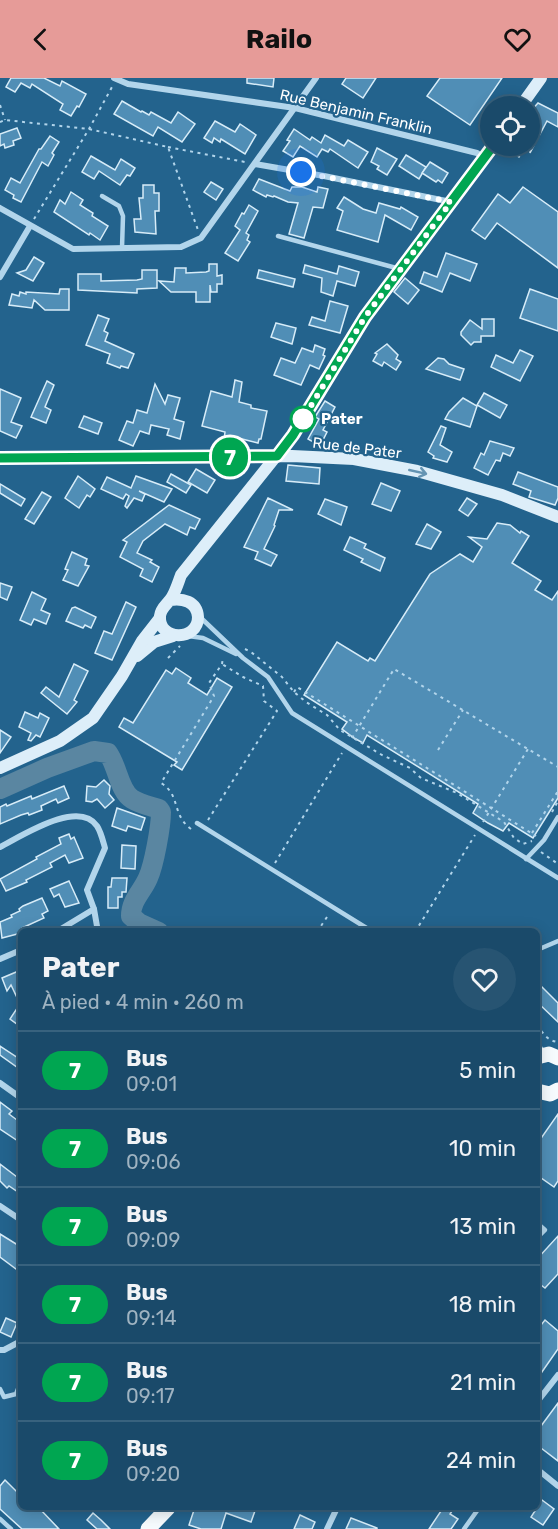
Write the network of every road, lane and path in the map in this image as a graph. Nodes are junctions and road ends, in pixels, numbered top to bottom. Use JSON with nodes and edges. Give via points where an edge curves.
{"nodes":[{"id":1,"x":114,"y":78,"type":"edge"},
{"id":2,"x":316,"y":78,"type":"edge"},
{"id":3,"x":541,"y":78,"type":"edge"},
{"id":4,"x":528,"y":96,"type":"edge"},
{"id":5,"x":0,"y":105,"type":"edge"},
{"id":6,"x":295,"y":108,"type":"junction"},
{"id":7,"x":5,"y":120,"type":"junction"},
{"id":8,"x":0,"y":122,"type":"edge"},
{"id":9,"x":89,"y":129,"type":"junction"},
{"id":10,"x":168,"y":147,"type":"junction"},
{"id":11,"x":484,"y":158,"type":"joint"},
{"id":12,"x":255,"y":164,"type":"junction"},
{"id":13,"x":102,"y":196,"type":"dead end"},
{"id":14,"x":451,"y":202,"type":"junction"},
{"id":15,"x":0,"y":208,"type":"edge"},
{"id":16,"x":30,"y":226,"type":"junction"},
{"id":17,"x":278,"y":236,"type":"dead end"},
{"id":18,"x":201,"y":238,"type":"junction"},
{"id":19,"x":122,"y":248,"type":"junction"},
{"id":20,"x":401,"y":269,"type":"junction"},
{"id":21,"x":0,"y":278,"type":"edge"},
{"id":22,"x":277,"y":456,"type":"junction"},
{"id":23,"x":0,"y":458,"type":"edge"},
{"id":24,"x":558,"y":517,"type":"edge"},
{"id":25,"x":188,"y":566,"type":"junction"},
{"id":26,"x":170,"y":600,"type":"junction"},
{"id":27,"x":195,"y":609,"type":"junction"},
{"id":28,"x":160,"y":618,"type":"junction"},
{"id":29,"x":183,"y":638,"type":"junction"},
{"id":30,"x":241,"y":648,"type":"dead end"},
{"id":31,"x":217,"y":652,"type":"dead end"},
{"id":32,"x":168,"y":658,"type":"dead end"},
{"id":33,"x":243,"y":658,"type":"junction"},
{"id":34,"x":131,"y":660,"type":"junction"},
{"id":35,"x":222,"y":664,"type":"junction"},
{"id":36,"x":294,"y":692,"type":"junction"},
{"id":37,"x":463,"y":710,"type":"junction"},
{"id":38,"x":359,"y":726,"type":"junction"},
{"id":39,"x":351,"y":738,"type":"junction"},
{"id":40,"x":346,"y":747,"type":"junction"},
{"id":41,"x":528,"y":749,"type":"junction"},
{"id":42,"x":438,"y":750,"type":"dead end"},
{"id":43,"x":2,"y":766,"type":"edge"},
{"id":44,"x":558,"y":767,"type":"edge"},
{"id":45,"x":558,"y":791,"type":"edge"},
{"id":46,"x":558,"y":801,"type":"edge"},
{"id":47,"x":492,"y":808,"type":"junction"},
{"id":48,"x":489,"y":812,"type":"junction"},
{"id":49,"x":551,"y":812,"type":"dead end"},
{"id":50,"x":558,"y":817,"type":"edge"},
{"id":51,"x":197,"y":823,"type":"dead end"},
{"id":52,"x":204,"y":828,"type":"junction"},
{"id":53,"x":478,"y":829,"type":"junction"},
{"id":54,"x":197,"y":833,"type":"dead end"},
{"id":55,"x":532,"y":833,"type":"junction"},
{"id":56,"x":531,"y":841,"type":"junction"},
{"id":57,"x":0,"y":847,"type":"edge"},
{"id":58,"x":537,"y":847,"type":"junction"},
{"id":59,"x":526,"y":859,"type":"junction"},
{"id":60,"x":558,"y":864,"type":"edge"},
{"id":61,"x":272,"y":869,"type":"junction"},
{"id":62,"x":558,"y":878,"type":"edge"},
{"id":63,"x":94,"y":909,"type":"junction"},
{"id":64,"x":329,"y":914,"type":"dead end"},
{"id":65,"x":63,"y":928,"type":"edge"},
{"id":66,"x":97,"y":928,"type":"edge"},
{"id":67,"x":320,"y":928,"type":"edge"},
{"id":68,"x":367,"y":928,"type":"edge"},
{"id":69,"x":417,"y":928,"type":"edge"},
{"id":70,"x":558,"y":941,"type":"edge"},
{"id":71,"x":540,"y":949,"type":"edge"},
{"id":72,"x":18,"y":951,"type":"edge"},
{"id":73,"x":0,"y":959,"type":"edge"},
{"id":74,"x":540,"y":1030,"type":"edge"},
{"id":75,"x":550,"y":1052,"type":"edge"},
{"id":76,"x":0,"y":1083,"type":"edge"},
{"id":77,"x":18,"y":1096,"type":"edge"},
{"id":78,"x":0,"y":1206,"type":"edge"},
{"id":79,"x":18,"y":1218,"type":"edge"},
{"id":80,"x":18,"y":1343,"type":"edge"},
{"id":81,"x":0,"y":1350,"type":"edge"},
{"id":82,"x":558,"y":1375,"type":"edge"},
{"id":83,"x":0,"y":1389,"type":"edge"},
{"id":84,"x":18,"y":1389,"type":"edge"},
{"id":85,"x":540,"y":1398,"type":"edge"},
{"id":86,"x":540,"y":1471,"type":"edge"},
{"id":87,"x":558,"y":1486,"type":"edge"},
{"id":88,"x":166,"y":1510,"type":"edge"},
{"id":89,"x":335,"y":1510,"type":"edge"},
{"id":90,"x":478,"y":1510,"type":"edge"},
{"id":91,"x":0,"y":1519,"type":"edge"},
{"id":92,"x":11,"y":1529,"type":"edge"},
{"id":93,"x":148,"y":1529,"type":"edge"},
{"id":94,"x":327,"y":1529,"type":"edge"},
{"id":95,"x":464,"y":1529,"type":"edge"}],
"edges":[{"from":1,"to":6,"type":"street","name":"Rue Benjamin Franklin","via":[[128,84]]},
{"from":1,"to":9,"type":"path"},
{"from":2,"to":6,"type":"street"},
{"from":3,"to":4,"type":"street"},
{"from":5,"to":7,"type":"path"},
{"from":6,"to":11,"type":"street","name":"Rue Benjamin Franklin","via":[[477,153]]},
{"from":6,"to":12,"type":"street"},
{"from":7,"to":8,"type":"path"},
{"from":7,"to":9,"type":"path"},
{"from":9,"to":10,"type":"path"},
{"from":9,"to":16,"type":"path"},
{"from":10,"to":12,"type":"path"},
{"from":10,"to":18,"type":"path"},
{"from":11,"to":14,"type":"street"},
{"from":12,"to":14,"type":"street"},
{"from":12,"to":18,"type":"street"},
{"from":13,"to":19,"type":"lane","via":[[119,206],[123,216]]},
{"from":14,"to":20,"type":"street"},
{"from":15,"to":16,"type":"street"},
{"from":16,"to":19,"type":"street","via":[[73,249]]},
{"from":16,"to":21,"type":"street"},
{"from":17,"to":20,"type":"lane"},
{"from":18,"to":19,"type":"street","via":[[181,248]]},
{"from":20,"to":22,"type":"street","via":[[365,317]]},
{"from":22,"to":23,"type":"street","name":"Rue de Pater"},
{"from":22,"to":24,"type":"street","name":"Rue de Pater","one_way":true,"via":[[354,459],[417,471],[502,495]]},
{"from":22,"to":25,"type":"street"},
{"from":25,"to":26,"type":"street"},
{"from":25,"to":27,"type":"street","via":[[184,582]]},
{"from":26,"to":27,"type":"street","via":[[182,598]]},
{"from":26,"to":28,"type":"street","via":[[162,608]]},
{"from":27,"to":29,"type":"street","via":[[195,627]]},
{"from":27,"to":33,"type":"lane"},
{"from":28,"to":29,"type":"street","via":[[164,629]]},
{"from":28,"to":34,"type":"street"},
{"from":29,"to":32,"type":"path"},
{"from":29,"to":33,"type":"lane","via":[[203,638]]},
{"from":29,"to":34,"type":"street","via":[[154,642]]},
{"from":30,"to":36,"type":"path","via":[[269,666]]},
{"from":31,"to":35,"type":"path","via":[[224,657]]},
{"from":33,"to":40,"type":"lane","via":[[268,677],[292,713]]},
{"from":34,"to":43,"type":"street","via":[[93,718],[60,741]]},
{"from":35,"to":52,"type":"path","via":[[263,686],[264,701],[277,711]]},
{"from":35,"to":54,"type":"path","via":[[209,683],[214,696],[161,783],[175,795],[178,815]]},
{"from":36,"to":38,"type":"path","via":[[297,687]]},
{"from":36,"to":39,"type":"path"},
{"from":37,"to":38,"type":"path","via":[[394,669]]},
{"from":37,"to":41,"type":"path"},
{"from":37,"to":42,"type":"path"},
{"from":38,"to":39,"type":"path"},
{"from":38,"to":47,"type":"path"},
{"from":39,"to":40,"type":"path"},
{"from":39,"to":48,"type":"path"},
{"from":40,"to":53,"type":"lane"},
{"from":40,"to":61,"type":"path"},
{"from":41,"to":44,"type":"path"},
{"from":41,"to":47,"type":"path"},
{"from":45,"to":55,"type":"path"},
{"from":46,"to":49,"type":"path"},
{"from":47,"to":48,"type":"path"},
{"from":47,"to":55,"type":"path"},
{"from":48,"to":53,"type":"path"},
{"from":48,"to":56,"type":"path","via":[[504,822],[514,838],[523,844]]},
{"from":50,"to":58,"type":"lane"},
{"from":51,"to":52,"type":"lane"},
{"from":52,"to":61,"type":"lane"},
{"from":53,"to":59,"type":"lane"},
{"from":53,"to":69,"type":"path"},
{"from":55,"to":56,"type":"path","via":[[537,836]]},
{"from":56,"to":58,"type":"path"},
{"from":57,"to":63,"type":"street","via":[[62,817],[84,816],[96,825],[105,848],[87,890]]},
{"from":58,"to":59,"type":"lane"},
{"from":58,"to":60,"type":"path"},
{"from":59,"to":62,"type":"lane"},
{"from":61,"to":68,"type":"lane"},
{"from":63,"to":65,"type":"street"},
{"from":63,"to":66,"type":"street"},
{"from":64,"to":67,"type":"path"},
{"from":70,"to":71,"type":"lane"},
{"from":72,"to":73,"type":"street"},
{"from":74,"to":75,"type":"path","via":[[552,1041]]},
{"from":76,"to":77,"type":"street"},
{"from":78,"to":79,"type":"street"},
{"from":80,"to":81,"type":"street"},
{"from":82,"to":85,"type":"street"},
{"from":83,"to":84,"type":"lane","via":[[4,1397],[16,1394]]},
{"from":86,"to":87,"type":"street"},
{"from":88,"to":93,"type":"main road"},
{"from":89,"to":94,"type":"street"},
{"from":90,"to":95,"type":"lane"},
{"from":91,"to":92,"type":"lane"}]}
